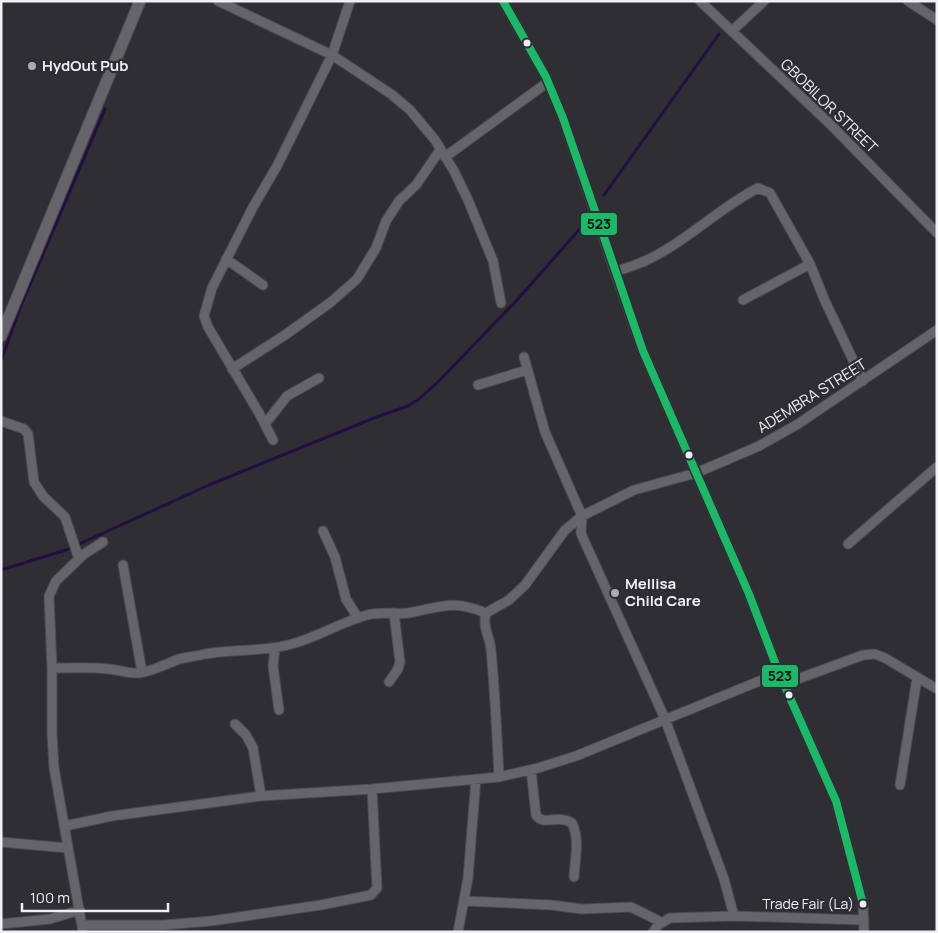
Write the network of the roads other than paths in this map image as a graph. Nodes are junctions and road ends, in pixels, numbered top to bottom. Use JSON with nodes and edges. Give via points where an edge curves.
{"nodes":[{"id":1,"x":140,"y":1,"type":"edge"},
{"id":2,"x":218,"y":1,"type":"edge"},
{"id":3,"x":350,"y":1,"type":"edge"},
{"id":4,"x":503,"y":1,"type":"edge"},
{"id":5,"x":700,"y":1,"type":"edge"},
{"id":6,"x":764,"y":1,"type":"edge"},
{"id":7,"x":908,"y":1,"type":"edge"},
{"id":8,"x":937,"y":20,"type":"edge"},
{"id":9,"x":732,"y":31,"type":"junction"},
{"id":10,"x":332,"y":55,"type":"junction"},
{"id":11,"x":548,"y":82,"type":"junction"},
{"id":12,"x":442,"y":154,"type":"junction"},
{"id":13,"x":937,"y":233,"type":"edge"},
{"id":14,"x":226,"y":260,"type":"junction"},
{"id":15,"x":810,"y":264,"type":"junction"},
{"id":16,"x":614,"y":272,"type":"junction"},
{"id":17,"x":263,"y":285,"type":"dead end"},
{"id":18,"x":743,"y":300,"type":"dead end"},
{"id":19,"x":501,"y":303,"type":"dead end"},
{"id":20,"x":4,"y":321,"type":"edge"},
{"id":21,"x":937,"y":330,"type":"edge"},
{"id":22,"x":1,"y":336,"type":"edge"},
{"id":23,"x":524,"y":357,"type":"dead end"},
{"id":24,"x":232,"y":369,"type":"junction"},
{"id":25,"x":527,"y":370,"type":"junction"},
{"id":26,"x":319,"y":378,"type":"dead end"},
{"id":27,"x":863,"y":381,"type":"junction"},
{"id":28,"x":478,"y":385,"type":"dead end"},
{"id":29,"x":1,"y":421,"type":"edge"},
{"id":30,"x":265,"y":424,"type":"junction"},
{"id":31,"x":273,"y":440,"type":"dead end"},
{"id":32,"x":937,"y":466,"type":"edge"},
{"id":33,"x":696,"y":473,"type":"junction"},
{"id":34,"x":582,"y":516,"type":"junction"},
{"id":35,"x":324,"y":531,"type":"dead end"},
{"id":36,"x":103,"y":542,"type":"dead end"},
{"id":37,"x":848,"y":544,"type":"dead end"},
{"id":38,"x":77,"y":555,"type":"junction"},
{"id":39,"x":123,"y":565,"type":"dead end"},
{"id":40,"x":394,"y":613,"type":"junction"},
{"id":41,"x":486,"y":613,"type":"junction"},
{"id":42,"x":358,"y":618,"type":"junction"},
{"id":43,"x":275,"y":648,"type":"junction"},
{"id":44,"x":52,"y":668,"type":"junction"},
{"id":45,"x":142,"y":672,"type":"junction"},
{"id":46,"x":779,"y":673,"type":"junction"},
{"id":47,"x":917,"y":678,"type":"junction"},
{"id":48,"x":389,"y":682,"type":"dead end"},
{"id":49,"x":784,"y":684,"type":"junction"},
{"id":50,"x":937,"y":688,"type":"edge"},
{"id":51,"x":279,"y":710,"type":"dead end"},
{"id":52,"x":665,"y":719,"type":"junction"},
{"id":53,"x":234,"y":724,"type":"dead end"},
{"id":54,"x":531,"y":770,"type":"junction"},
{"id":55,"x":499,"y":777,"type":"junction"},
{"id":56,"x":476,"y":779,"type":"junction"},
{"id":57,"x":900,"y":785,"type":"dead end"},
{"id":58,"x":372,"y":789,"type":"junction"},
{"id":59,"x":261,"y":796,"type":"junction"},
{"id":60,"x":65,"y":826,"type":"junction"},
{"id":61,"x":1,"y":842,"type":"edge"},
{"id":62,"x":68,"y":848,"type":"junction"},
{"id":63,"x":574,"y":877,"type":"dead end"},
{"id":64,"x":464,"y":901,"type":"junction"},
{"id":65,"x":80,"y":910,"type":"junction"},
{"id":66,"x":734,"y":916,"type":"junction"},
{"id":67,"x":864,"y":920,"type":"junction"},
{"id":68,"x":661,"y":922,"type":"junction"},
{"id":69,"x":1,"y":924,"type":"edge"},
{"id":70,"x":83,"y":928,"type":"edge"},
{"id":71,"x":458,"y":932,"type":"edge"},
{"id":72,"x":653,"y":932,"type":"edge"},
{"id":73,"x":864,"y":932,"type":"edge"}],
"edges":[{"from":1,"to":20,"type":"street"},
{"from":2,"to":10,"type":"street"},
{"from":3,"to":10,"type":"street"},
{"from":4,"to":11,"type":"street"},
{"from":5,"to":9,"type":"street","name":"GBOBILOR STREET"},
{"from":6,"to":9,"type":"street"},
{"from":7,"to":8,"type":"street"},
{"from":9,"to":13,"type":"street","name":"GBOBILOR STREET","via":[[830,124]]},
{"from":10,"to":12,"type":"street","via":[[410,110]]},
{"from":10,"to":14,"type":"street"},
{"from":11,"to":12,"type":"street"},
{"from":11,"to":16,"type":"street"},
{"from":12,"to":19,"type":"street","via":[[468,200],[493,261]]},
{"from":12,"to":24,"type":"street","via":[[399,201],[357,279],[331,302]]},
{"from":14,"to":17,"type":"street"},
{"from":14,"to":24,"type":"street","via":[[212,288],[204,320]]},
{"from":15,"to":16,"type":"street","via":[[770,193],[758,188],[652,257]]},
{"from":15,"to":18,"type":"street"},
{"from":15,"to":27,"type":"street"},
{"from":16,"to":33,"type":"street","via":[[643,351]]},
{"from":20,"to":22,"type":"street"},
{"from":21,"to":27,"type":"street","name":"ADEMBRA STREET"},
{"from":23,"to":25,"type":"street"},
{"from":24,"to":30,"type":"street"},
{"from":25,"to":28,"type":"street"},
{"from":25,"to":34,"type":"street","via":[[545,432]]},
{"from":26,"to":30,"type":"street","via":[[287,396]]},
{"from":27,"to":33,"type":"street","name":"ADEMBRA STREET","via":[[759,446]]},
{"from":29,"to":38,"type":"street","via":[[24,429],[28,434],[34,482],[43,496],[66,518]]},
{"from":30,"to":31,"type":"street"},
{"from":32,"to":37,"type":"street"},
{"from":33,"to":34,"type":"street","name":"ADEMBRA STREET","via":[[634,490]]},
{"from":33,"to":46,"type":"street","via":[[749,594]]},
{"from":34,"to":41,"type":"street","name":"ADEMBRA STREET","via":[[565,530],[510,600]]},
{"from":34,"to":52,"type":"street","via":[[581,534]]},
{"from":35,"to":42,"type":"street","via":[[336,557],[346,599]]},
{"from":36,"to":38,"type":"street"},
{"from":38,"to":44,"type":"street","via":[[56,582],[50,596]]},
{"from":39,"to":45,"type":"street"},
{"from":40,"to":41,"type":"street","via":[[454,605]]},
{"from":40,"to":42,"type":"street","via":[[380,612]]},
{"from":40,"to":48,"type":"street","via":[[400,662]]},
{"from":41,"to":55,"type":"street","via":[[484,621],[490,641]]},
{"from":42,"to":43,"type":"street"},
{"from":43,"to":45,"type":"street","via":[[198,655]]},
{"from":43,"to":51,"type":"street","via":[[273,666]]},
{"from":44,"to":45,"type":"street"},
{"from":44,"to":60,"type":"street","via":[[54,768]]},
{"from":46,"to":49,"type":"street"},
{"from":46,"to":52,"type":"street"},
{"from":47,"to":49,"type":"street","via":[[875,654],[862,655]]},
{"from":47,"to":50,"type":"street"},
{"from":47,"to":57,"type":"street"},
{"from":49,"to":67,"type":"street","via":[[836,801],[863,904]]},
{"from":52,"to":54,"type":"street","via":[[576,756]]},
{"from":52,"to":66,"type":"street","via":[[724,879]]},
{"from":53,"to":59,"type":"street","via":[[246,735],[253,748]]},
{"from":54,"to":55,"type":"street"},
{"from":54,"to":63,"type":"street","via":[[538,818],[564,819],[576,830]]},
{"from":55,"to":56,"type":"street"},
{"from":56,"to":58,"type":"street"},
{"from":56,"to":64,"type":"street"},
{"from":58,"to":59,"type":"street"},
{"from":58,"to":70,"type":"street","via":[[377,888],[370,895],[212,921]]},
{"from":59,"to":60,"type":"street","via":[[112,816]]},
{"from":60,"to":62,"type":"street"},
{"from":61,"to":62,"type":"street"},
{"from":62,"to":65,"type":"street"},
{"from":64,"to":68,"type":"street","via":[[582,909],[631,907]]},
{"from":64,"to":71,"type":"street"},
{"from":65,"to":69,"type":"street","via":[[50,919]]},
{"from":65,"to":70,"type":"street"},
{"from":66,"to":67,"type":"street"},
{"from":66,"to":68,"type":"street","via":[[670,918]]},
{"from":67,"to":73,"type":"street"},
{"from":68,"to":72,"type":"street"}]}
